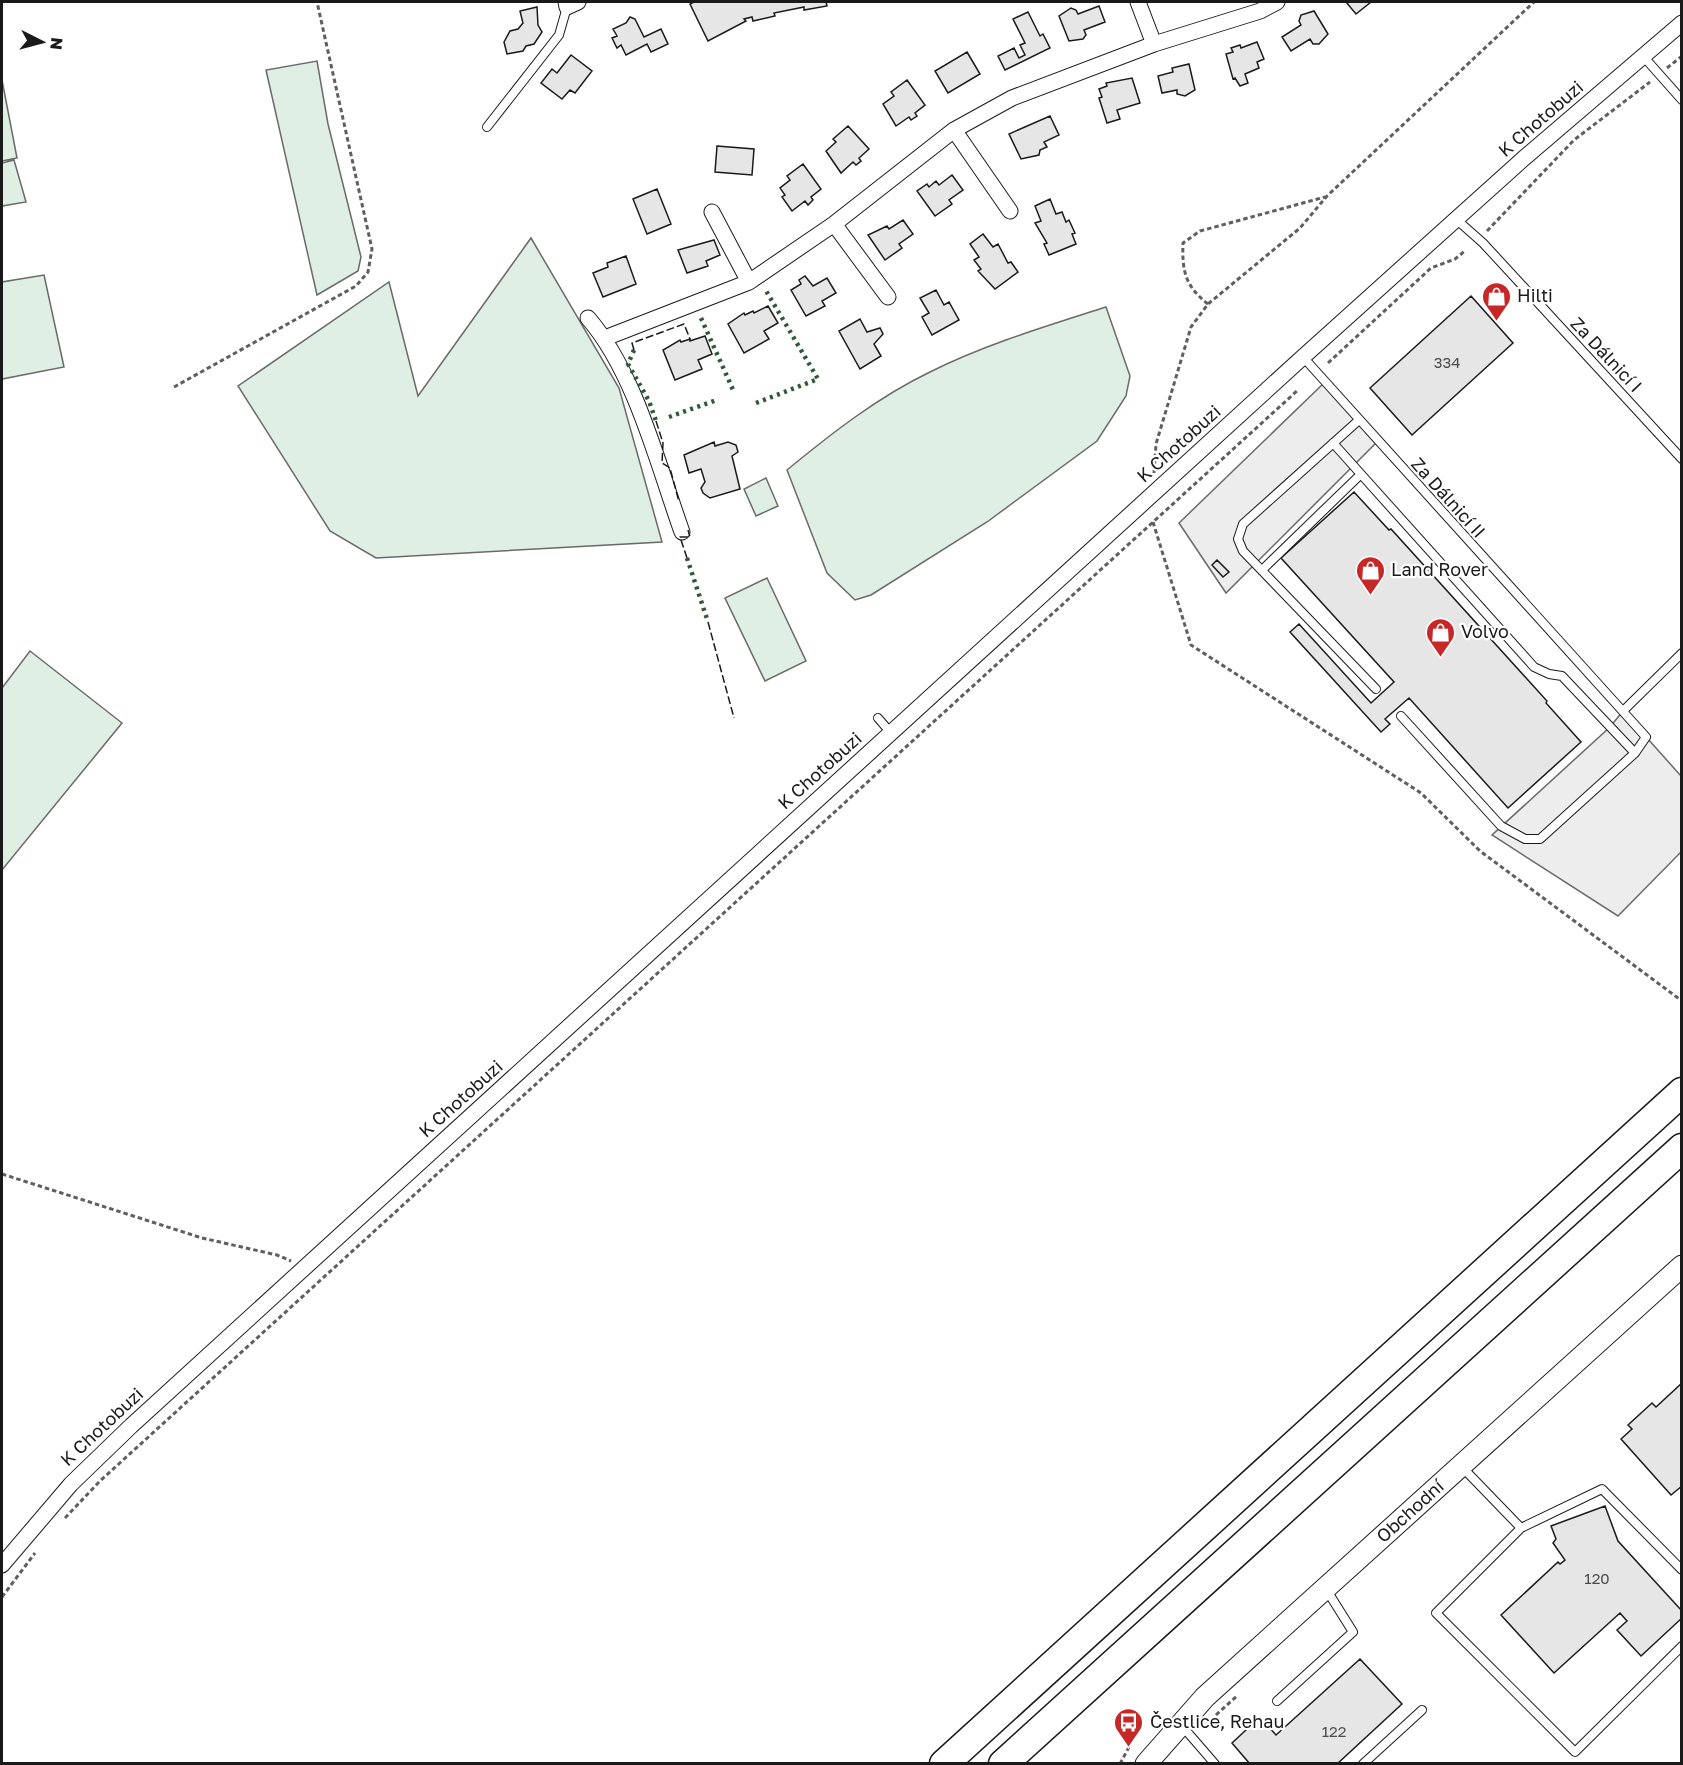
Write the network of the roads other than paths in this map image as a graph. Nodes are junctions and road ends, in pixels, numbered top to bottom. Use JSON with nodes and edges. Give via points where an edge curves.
{"nodes":[{"id":1,"x":1138,"y":2,"type":"edge"},
{"id":2,"x":1277,"y":2,"type":"edge"},
{"id":3,"x":570,"y":3,"type":"edge"},
{"id":4,"x":1682,"y":23,"type":"edge"},
{"id":5,"x":1154,"y":44,"type":"junction"},
{"id":6,"x":1643,"y":56,"type":"junction"},
{"id":7,"x":1682,"y":100,"type":"edge"},
{"id":8,"x":487,"y":127,"type":"dead end"},
{"id":9,"x":954,"y":130,"type":"junction"},
{"id":10,"x":1010,"y":211,"type":"dead end"},
{"id":11,"x":712,"y":212,"type":"dead end"},
{"id":12,"x":1457,"y":220,"type":"junction"},
{"id":13,"x":834,"y":224,"type":"junction"},
{"id":14,"x":748,"y":282,"type":"junction"},
{"id":15,"x":888,"y":297,"type":"dead end"},
{"id":16,"x":588,"y":318,"type":"dead end"},
{"id":17,"x":605,"y":338,"type":"junction"},
{"id":18,"x":1303,"y":357,"type":"junction"},
{"id":19,"x":1359,"y":420,"type":"junction"},
{"id":20,"x":1333,"y":443,"type":"junction"},
{"id":21,"x":1682,"y":459,"type":"edge"},
{"id":22,"x":1360,"y":475,"type":"junction"},
{"id":23,"x":682,"y":532,"type":"dead end"},
{"id":24,"x":1262,"y":570,"type":"junction"},
{"id":25,"x":1682,"y":654,"type":"edge"},
{"id":26,"x":1376,"y":689,"type":"dead end"},
{"id":27,"x":1623,"y":711,"type":"junction"},
{"id":28,"x":1401,"y":716,"type":"dead end"},
{"id":29,"x":878,"y":718,"type":"dead end"},
{"id":30,"x":891,"y":733,"type":"junction"},
{"id":31,"x":1635,"y":753,"type":"junction"},
{"id":32,"x":1682,"y":1092,"type":"edge"},
{"id":33,"x":1682,"y":1148,"type":"edge"},
{"id":34,"x":1682,"y":1266,"type":"edge"},
{"id":35,"x":1460,"y":1465,"type":"junction"},
{"id":36,"x":1521,"y":1528,"type":"junction"},
{"id":37,"x":2,"y":1565,"type":"edge"},
{"id":38,"x":1682,"y":1570,"type":"edge"},
{"id":39,"x":1325,"y":1587,"type":"junction"},
{"id":40,"x":1682,"y":1646,"type":"edge"},
{"id":41,"x":1277,"y":1701,"type":"dead end"},
{"id":42,"x":1422,"y":1710,"type":"dead end"},
{"id":43,"x":1180,"y":1723,"type":"junction"},
{"id":44,"x":944,"y":1764,"type":"edge"},
{"id":45,"x":1003,"y":1764,"type":"edge"},
{"id":46,"x":1146,"y":1764,"type":"edge"},
{"id":47,"x":1215,"y":1764,"type":"edge"},
{"id":48,"x":1363,"y":1764,"type":"edge"}],
"edges":[{"from":1,"to":5,"type":"street"},
{"from":2,"to":5,"type":"street","via":[[1260,11]]},
{"from":3,"to":8,"type":"lane","via":[[559,35]]},
{"from":4,"to":6,"type":"street","name":"K Chotobuzi"},
{"from":5,"to":9,"type":"street","via":[[1012,98]]},
{"from":6,"to":7,"type":"lane"},
{"from":6,"to":12,"type":"street","name":"K Chotobuzi"},
{"from":9,"to":10,"type":"street"},
{"from":9,"to":13,"type":"street"},
{"from":11,"to":14,"type":"street"},
{"from":12,"to":18,"type":"street","name":"K Chotobuzi"},
{"from":12,"to":21,"type":"lane","name":"Za Dálnicí I","via":[[1483,243]]},
{"from":13,"to":14,"type":"street"},
{"from":13,"to":15,"type":"street"},
{"from":14,"to":17,"type":"street"},
{"from":16,"to":17,"type":"street"},
{"from":17,"to":23,"type":"street","via":[[641,410]]},
{"from":18,"to":19,"type":"lane","name":"Za Dálnicí II"},
{"from":18,"to":30,"type":"street","name":"K Chotobuzi"},
{"from":19,"to":20,"type":"lane"},
{"from":19,"to":27,"type":"lane","name":"Za Dálnicí II"},
{"from":20,"to":22,"type":"lane"},
{"from":20,"to":24,"type":"lane","via":[[1244,524],[1238,539],[1243,551]]},
{"from":22,"to":24,"type":"lane"},
{"from":22,"to":31,"type":"lane","via":[[1534,667],[1562,676]]},
{"from":24,"to":26,"type":"lane"},
{"from":25,"to":27,"type":"lane"},
{"from":27,"to":31,"type":"lane","name":"Za Dálnicí II","via":[[1646,736]]},
{"from":28,"to":31,"type":"lane","via":[[1501,826],[1525,839],[1540,839]]},
{"from":29,"to":30,"type":"lane"},
{"from":30,"to":37,"type":"street","name":"K Chotobuzi","via":[[78,1477]]},
{"from":32,"to":44,"type":"highway"},
{"from":33,"to":45,"type":"highway"},
{"from":34,"to":35,"type":"street","name":"Obchodní"},
{"from":35,"to":36,"type":"lane"},
{"from":35,"to":39,"type":"street","name":"Obchodní"},
{"from":36,"to":38,"type":"lane","via":[[1602,1489]]},
{"from":36,"to":40,"type":"lane","via":[[1437,1613],[1575,1752]]},
{"from":39,"to":41,"type":"lane","via":[[1353,1632]]},
{"from":39,"to":43,"type":"street","name":"Obchodní"},
{"from":42,"to":48,"type":"lane"},
{"from":43,"to":46,"type":"street","name":"Obchodní"},
{"from":43,"to":47,"type":"lane"}]}
